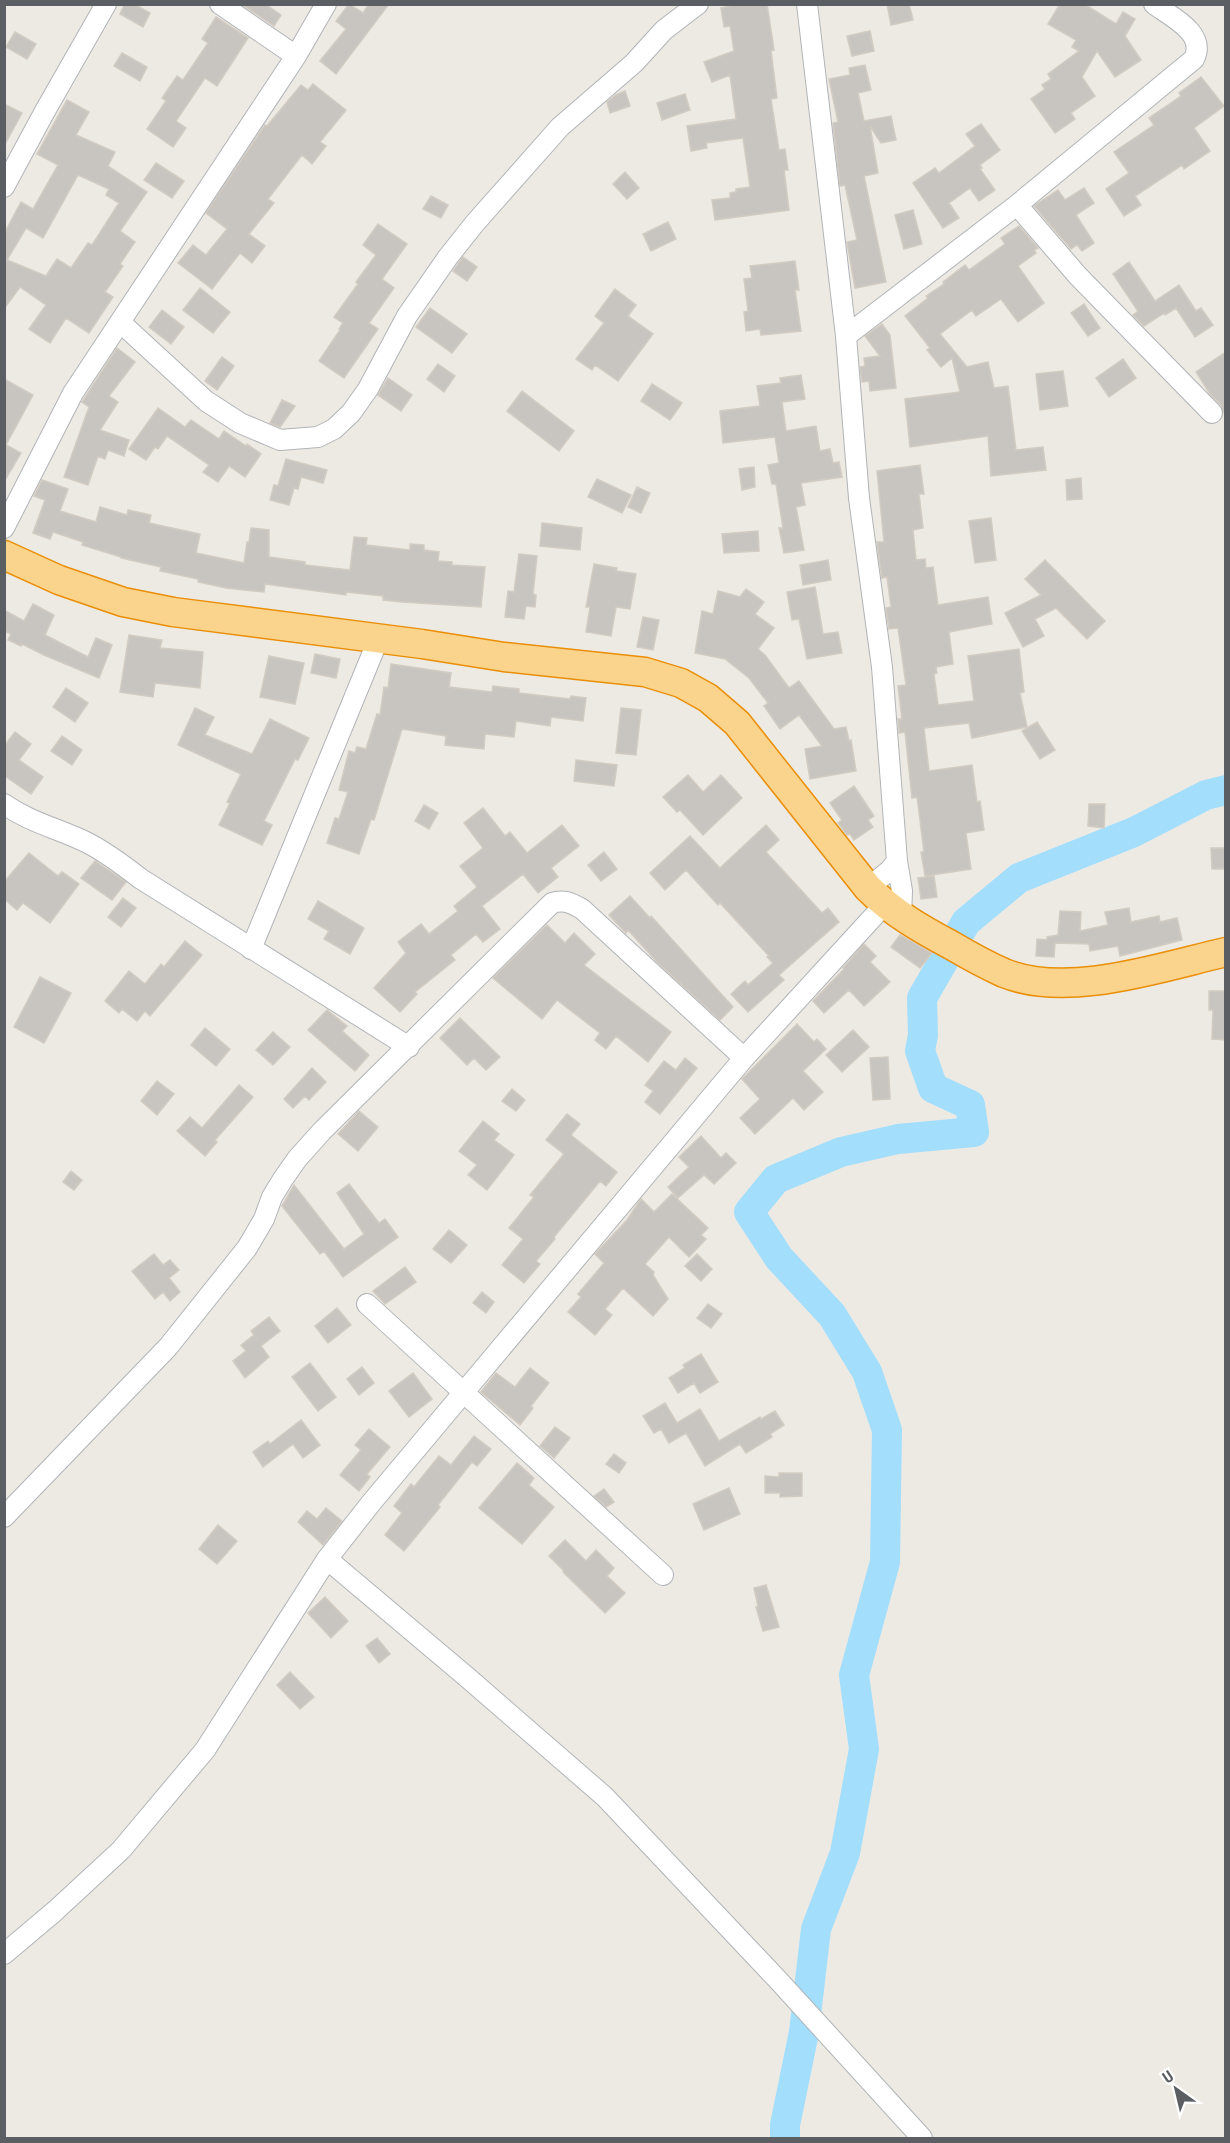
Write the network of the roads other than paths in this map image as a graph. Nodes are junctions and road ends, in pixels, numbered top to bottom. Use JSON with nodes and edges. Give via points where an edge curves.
{"nodes":[{"id":1,"x":106,"y":4,"type":"edge"},
{"id":2,"x":220,"y":4,"type":"edge"},
{"id":3,"x":326,"y":4,"type":"edge"},
{"id":4,"x":698,"y":4,"type":"edge"},
{"id":5,"x":807,"y":4,"type":"edge"},
{"id":6,"x":1154,"y":4,"type":"edge"},
{"id":7,"x":296,"y":56,"type":"junction"},
{"id":8,"x":4,"y":187,"type":"edge"},
{"id":9,"x":1017,"y":205,"type":"junction"},
{"id":10,"x":120,"y":322,"type":"junction"},
{"id":11,"x":846,"y":336,"type":"junction"},
{"id":12,"x":1212,"y":413,"type":"dead end"},
{"id":13,"x":4,"y":528,"type":"edge"},
{"id":14,"x":4,"y":555,"type":"edge"},
{"id":15,"x":378,"y":640,"type":"junction"},
{"id":16,"x":4,"y":804,"type":"edge"},
{"id":17,"x":897,"y":861,"type":"junction"},
{"id":18,"x":884,"y":903,"type":"junction"},
{"id":19,"x":251,"y":949,"type":"junction"},
{"id":20,"x":1226,"y":952,"type":"edge"},
{"id":21,"x":409,"y":1047,"type":"junction"},
{"id":22,"x":744,"y":1058,"type":"junction"},
{"id":23,"x":367,"y":1304,"type":"dead end"},
{"id":24,"x":462,"y":1393,"type":"junction"},
{"id":25,"x":4,"y":1517,"type":"edge"},
{"id":26,"x":327,"y":1559,"type":"junction"},
{"id":27,"x":663,"y":1575,"type":"dead end"},
{"id":28,"x":4,"y":1954,"type":"edge"},
{"id":29,"x":922,"y":2139,"type":"edge"}],
"edges":[{"from":1,"to":8,"type":"street"},
{"from":2,"to":7,"type":"street"},
{"from":3,"to":7,"type":"street"},
{"from":4,"to":10,"type":"street","via":[[664,30],[634,63],[560,127],[475,223],[407,316],[368,389],[334,429],[318,437],[280,440],[240,423],[206,401]]},
{"from":5,"to":11,"type":"street"},
{"from":6,"to":9,"type":"street","via":[[1189,30],[1198,46],[1194,59]]},
{"from":7,"to":10,"type":"street"},
{"from":9,"to":11,"type":"street"},
{"from":9,"to":12,"type":"street","via":[[1078,276]]},
{"from":10,"to":13,"type":"street","via":[[73,393]]},
{"from":11,"to":17,"type":"street","via":[[859,498],[882,667]]},
{"from":14,"to":15,"type":"highway","via":[[59,580],[123,602]]},
{"from":15,"to":18,"type":"highway","via":[[645,672],[681,683],[708,698],[737,723]]},
{"from":15,"to":19,"type":"street"},
{"from":16,"to":19,"type":"street","via":[[29,820],[106,853]]},
{"from":17,"to":18,"type":"street","via":[[890,870]]},
{"from":17,"to":18,"type":"street","via":[[902,891]]},
{"from":18,"to":20,"type":"highway","via":[[940,940],[1006,974],[1039,981],[1071,983],[1122,976]]},
{"from":18,"to":22,"type":"street"},
{"from":19,"to":21,"type":"street"},
{"from":21,"to":22,"type":"street","via":[[538,915],[560,900],[582,909]]},
{"from":21,"to":25,"type":"street","via":[[297,1159],[272,1197],[247,1248],[168,1347]]},
{"from":22,"to":24,"type":"street"},
{"from":23,"to":24,"type":"street"},
{"from":24,"to":26,"type":"street"},
{"from":24,"to":27,"type":"street"},
{"from":26,"to":28,"type":"street","via":[[205,1750],[121,1850]]},
{"from":26,"to":29,"type":"street","via":[[605,1797]]}]}
